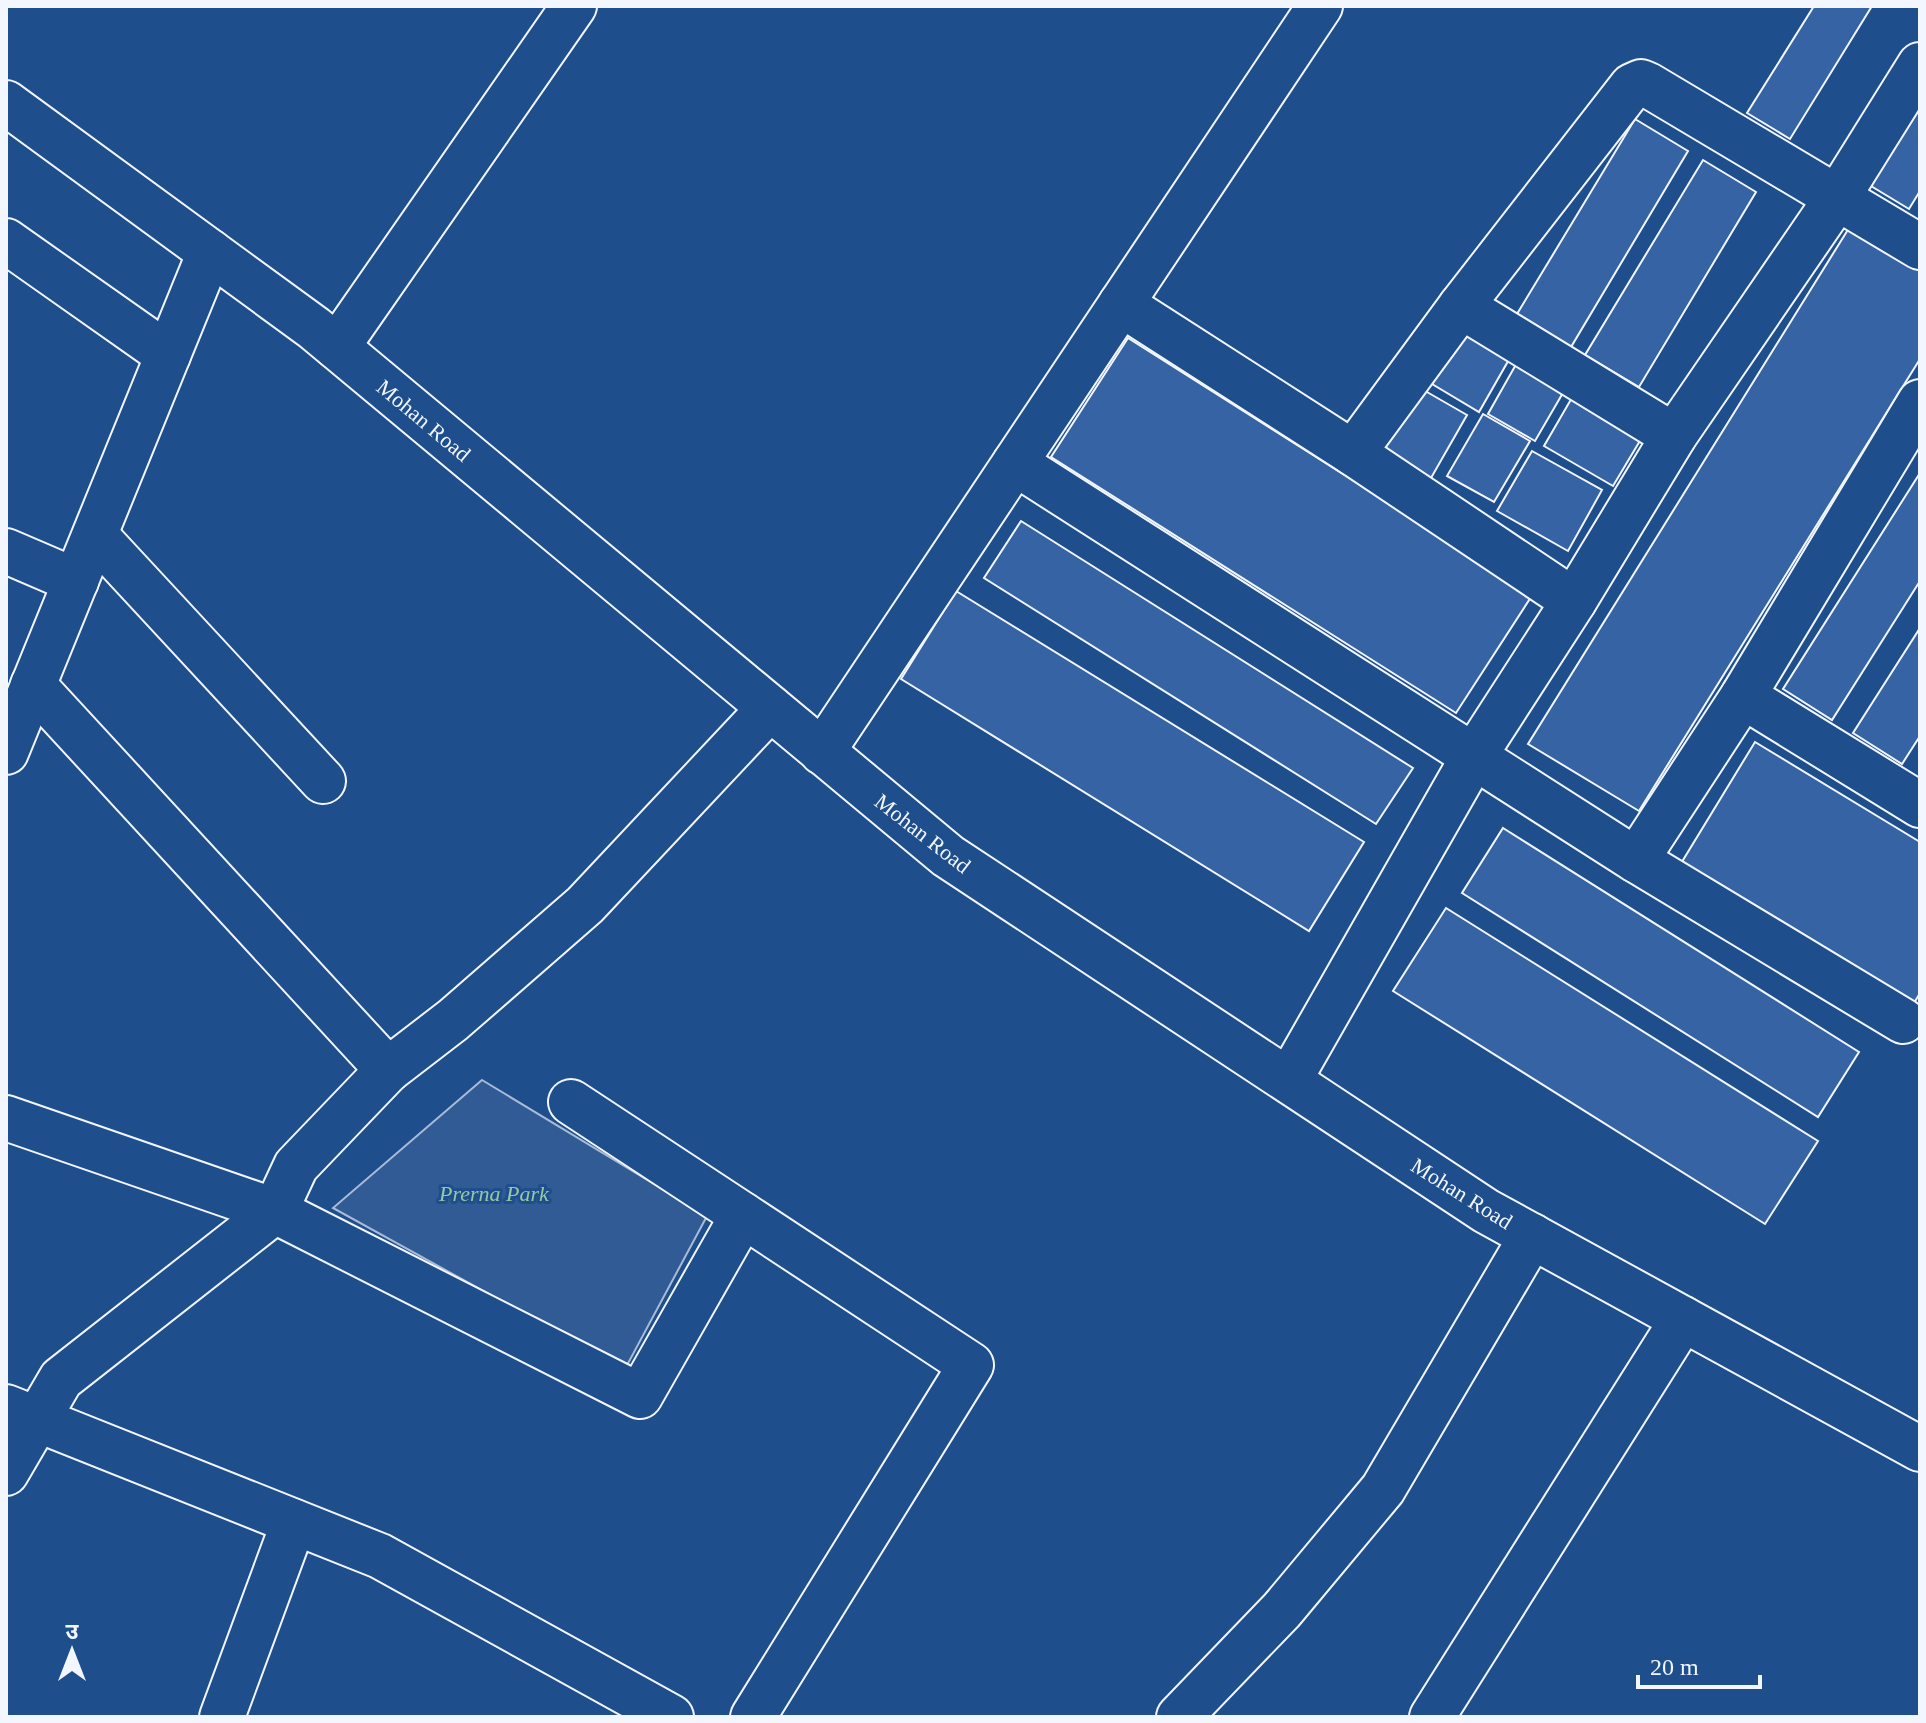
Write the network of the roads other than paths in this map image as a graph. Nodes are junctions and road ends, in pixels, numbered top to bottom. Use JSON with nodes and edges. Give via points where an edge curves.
{"nodes":[{"id":1,"x":1320,"y":6,"type":"edge"},
{"id":2,"x":559,"y":11,"type":"edge"},
{"id":3,"x":1920,"y":65,"type":"edge"},
{"id":4,"x":6,"y":103,"type":"edge"},
{"id":5,"x":1837,"y":198,"type":"junction"},
{"id":6,"x":6,"y":241,"type":"edge"},
{"id":7,"x":1920,"y":247,"type":"edge"},
{"id":8,"x":210,"y":252,"type":"junction"},
{"id":9,"x":1121,"y":304,"type":"junction"},
{"id":10,"x":1461,"y":306,"type":"junction"},
{"id":11,"x":337,"y":347,"type":"junction"},
{"id":12,"x":168,"y":355,"type":"junction"},
{"id":13,"x":1920,"y":402,"type":"edge"},
{"id":14,"x":1674,"y":436,"type":"junction"},
{"id":15,"x":1353,"y":453,"type":"junction"},
{"id":16,"x":1015,"y":463,"type":"junction"},
{"id":17,"x":95,"y":535,"type":"junction"},
{"id":18,"x":6,"y":551,"type":"edge"},
{"id":19,"x":76,"y":581,"type":"junction"},
{"id":20,"x":1574,"y":601,"type":"junction"},
{"id":21,"x":33,"y":685,"type":"junction"},
{"id":22,"x":1743,"y":696,"type":"junction"},
{"id":23,"x":770,"y":708,"type":"junction"},
{"id":24,"x":6,"y":752,"type":"edge"},
{"id":25,"x":822,"y":752,"type":"junction"},
{"id":26,"x":1474,"y":756,"type":"junction"},
{"id":27,"x":323,"y":781,"type":"dead end"},
{"id":28,"x":1920,"y":804,"type":"edge"},
{"id":29,"x":1636,"y":860,"type":"junction"},
{"id":30,"x":1903,"y":1021,"type":"dead end"},
{"id":31,"x":388,"y":1070,"type":"junction"},
{"id":32,"x":1289,"y":1080,"type":"junction"},
{"id":33,"x":571,"y":1102,"type":"dead end"},
{"id":34,"x":6,"y":1118,"type":"edge"},
{"id":35,"x":275,"y":1211,"type":"junction"},
{"id":36,"x":743,"y":1215,"type":"junction"},
{"id":37,"x":1532,"y":1236,"type":"junction"},
{"id":38,"x":1683,"y":1319,"type":"junction"},
{"id":39,"x":22,"y":1413,"type":"edge"},
{"id":40,"x":1920,"y":1449,"type":"edge"},
{"id":41,"x":6,"y":1473,"type":"edge"},
{"id":42,"x":294,"y":1522,"type":"junction"},
{"id":43,"x":222,"y":1717,"type":"edge"},
{"id":44,"x":671,"y":1717,"type":"edge"},
{"id":45,"x":753,"y":1717,"type":"edge"},
{"id":46,"x":1179,"y":1717,"type":"edge"},
{"id":47,"x":1432,"y":1717,"type":"edge"}],
"edges":[{"from":1,"to":9,"type":"street"},
{"from":2,"to":11,"type":"street"},
{"from":3,"to":5,"type":"street"},
{"from":4,"to":8,"type":"street","name":"Mohan Road"},
{"from":5,"to":7,"type":"street"},
{"from":5,"to":10,"type":"street","via":[[1641,82],[1632,86]]},
{"from":5,"to":14,"type":"street"},
{"from":6,"to":12,"type":"street"},
{"from":8,"to":11,"type":"street","name":"Mohan Road"},
{"from":8,"to":12,"type":"street"},
{"from":9,"to":15,"type":"street"},
{"from":9,"to":16,"type":"street"},
{"from":10,"to":14,"type":"street"},
{"from":10,"to":15,"type":"street"},
{"from":11,"to":23,"type":"street","name":"Mohan Road"},
{"from":12,"to":17,"type":"street"},
{"from":13,"to":22,"type":"street"},
{"from":14,"to":20,"type":"street"},
{"from":15,"to":20,"type":"street"},
{"from":16,"to":25,"type":"street"},
{"from":16,"to":26,"type":"street"},
{"from":17,"to":19,"type":"street"},
{"from":17,"to":27,"type":"street"},
{"from":18,"to":19,"type":"street"},
{"from":19,"to":21,"type":"street"},
{"from":20,"to":26,"type":"street"},
{"from":21,"to":24,"type":"street"},
{"from":21,"to":31,"type":"street"},
{"from":22,"to":28,"type":"street"},
{"from":22,"to":29,"type":"street"},
{"from":23,"to":25,"type":"street","name":"Mohan Road"},
{"from":23,"to":31,"type":"street","via":[[585,905]]},
{"from":25,"to":32,"type":"street","name":"Mohan Road","via":[[948,856]]},
{"from":26,"to":29,"type":"street"},
{"from":26,"to":32,"type":"street"},
{"from":29,"to":30,"type":"street"},
{"from":31,"to":35,"type":"street","via":[[296,1166]]},
{"from":32,"to":37,"type":"street","name":"Mohan Road"},
{"from":33,"to":36,"type":"street"},
{"from":34,"to":35,"type":"street"},
{"from":35,"to":36,"type":"street","via":[[640,1396]]},
{"from":35,"to":39,"type":"street"},
{"from":36,"to":45,"type":"street","via":[[971,1365]]},
{"from":37,"to":38,"type":"street","name":"Mohan Road"},
{"from":37,"to":46,"type":"street","via":[[1383,1489],[1282,1610]]},
{"from":38,"to":40,"type":"street","name":"Mohan Road"},
{"from":38,"to":47,"type":"street"},
{"from":39,"to":41,"type":"street"},
{"from":39,"to":42,"type":"street"},
{"from":42,"to":43,"type":"street"},
{"from":42,"to":44,"type":"street","via":[[380,1556]]}]}
